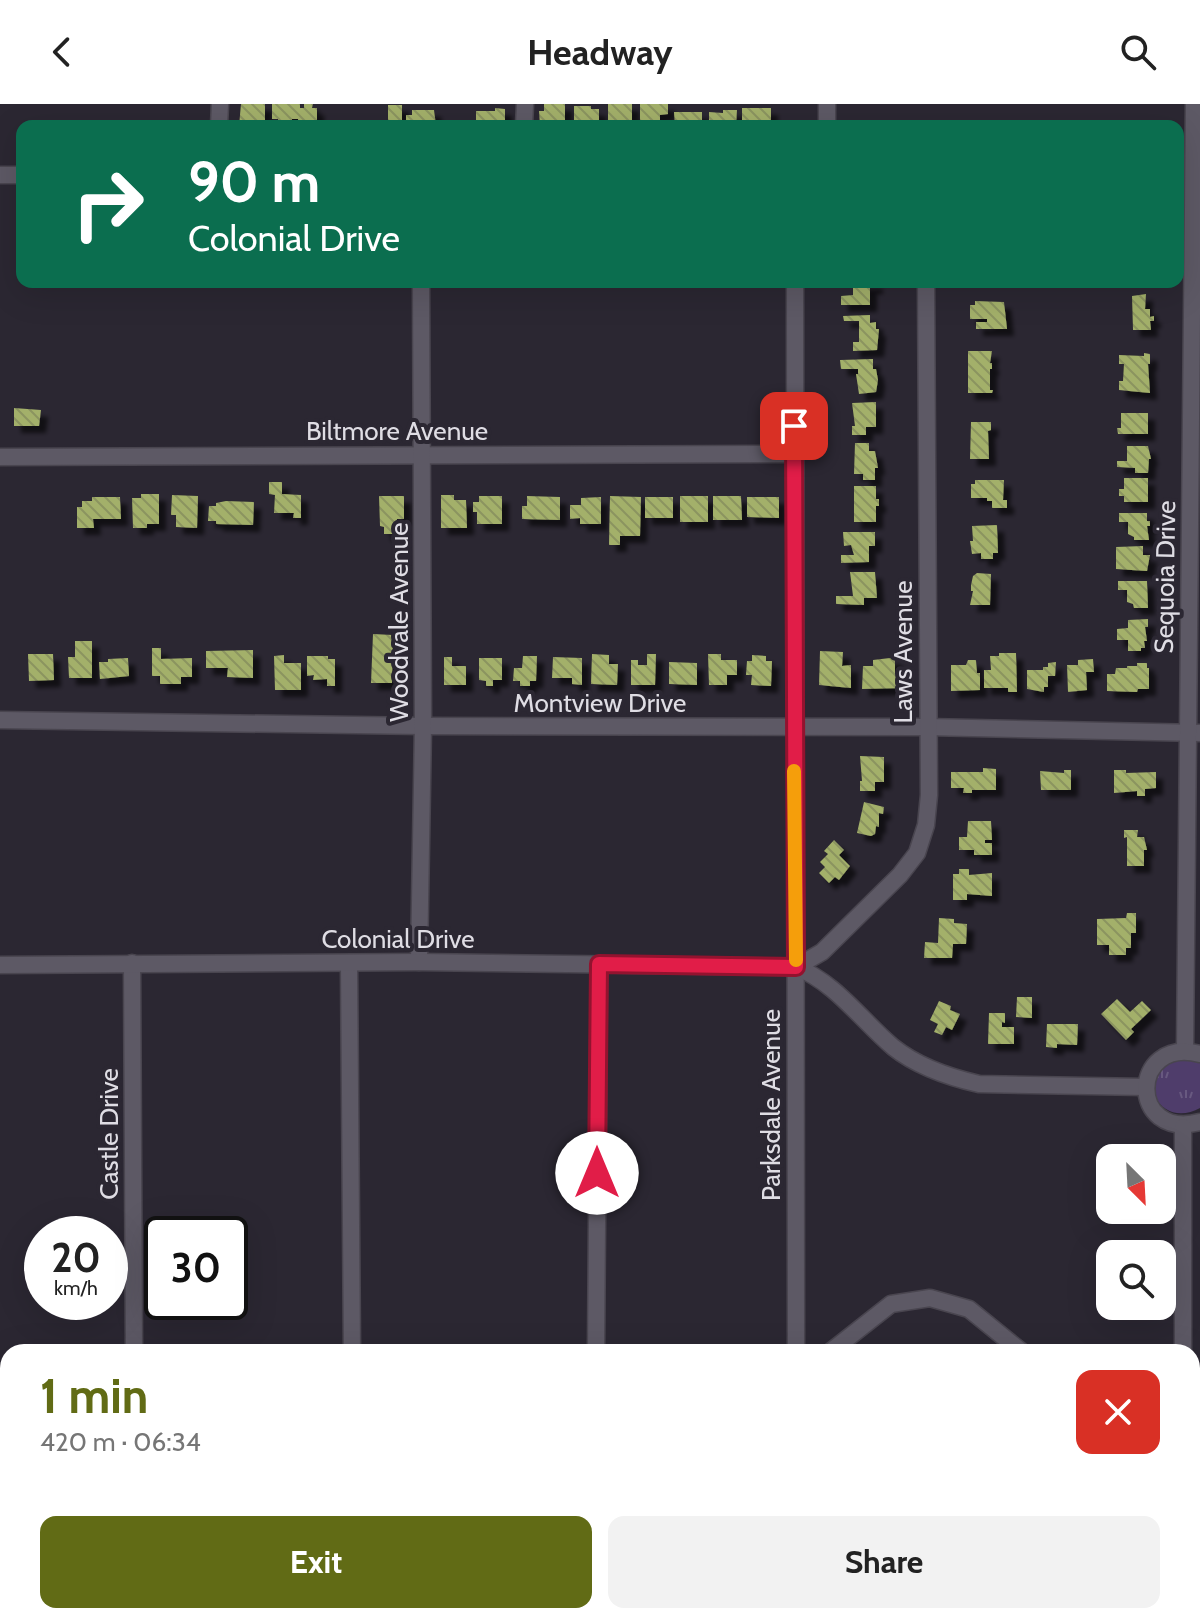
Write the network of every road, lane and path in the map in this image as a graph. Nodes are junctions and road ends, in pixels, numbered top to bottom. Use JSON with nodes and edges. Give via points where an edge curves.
{"nodes":[{"id":1,"x":1194,"y":104,"type":"edge"},
{"id":2,"x":1190,"y":176,"type":"edge"},
{"id":3,"x":421,"y":288,"type":"edge"},
{"id":4,"x":795,"y":288,"type":"edge"},
{"id":5,"x":926,"y":288,"type":"edge"},
{"id":6,"x":794,"y":454,"type":"junction"},
{"id":7,"x":423,"y":455,"type":"junction"},
{"id":8,"x":0,"y":457,"type":"edge"},
{"id":9,"x":0,"y":720,"type":"edge"},
{"id":10,"x":423,"y":726,"type":"junction"},
{"id":11,"x":794,"y":727,"type":"junction"},
{"id":12,"x":927,"y":727,"type":"junction"},
{"id":13,"x":1194,"y":733,"type":"edge"},
{"id":14,"x":419,"y":962,"type":"junction"},
{"id":15,"x":132,"y":963,"type":"junction"},
{"id":16,"x":349,"y":964,"type":"junction"},
{"id":17,"x":599,"y":964,"type":"junction"},
{"id":18,"x":0,"y":965,"type":"edge"},
{"id":19,"x":796,"y":967,"type":"junction"},
{"id":20,"x":1192,"y":1052,"type":"edge"},
{"id":21,"x":1145,"y":1087,"type":"junction"},
{"id":22,"x":1192,"y":1125,"type":"edge"},
{"id":23,"x":134,"y":1344,"type":"edge"},
{"id":24,"x":352,"y":1344,"type":"edge"},
{"id":25,"x":596,"y":1344,"type":"edge"},
{"id":26,"x":795,"y":1344,"type":"edge"},
{"id":27,"x":840,"y":1344,"type":"edge"},
{"id":28,"x":1012,"y":1344,"type":"edge"},
{"id":29,"x":1183,"y":1344,"type":"edge"}],
"edges":[{"from":1,"to":2,"type":"street","name":"Sequoia Drive"},
{"from":2,"to":13,"type":"street","name":"Sequoia Drive"},
{"from":3,"to":7,"type":"street","name":"Woodvale Avenue"},
{"from":4,"to":6,"type":"street","name":"Parksdale Avenue"},
{"from":5,"to":12,"type":"street","name":"Laws Avenue"},
{"from":6,"to":7,"type":"street","name":"Biltmore Avenue"},
{"from":6,"to":11,"type":"street","name":"Parksdale Avenue"},
{"from":7,"to":8,"type":"street","name":"Biltmore Avenue"},
{"from":7,"to":10,"type":"street","name":"Woodvale Avenue"},
{"from":9,"to":10,"type":"street","name":"Montview Drive"},
{"from":10,"to":11,"type":"street","name":"Montview Drive"},
{"from":10,"to":14,"type":"street","name":"Woodvale Avenue"},
{"from":11,"to":12,"type":"street","name":"Montview Drive"},
{"from":11,"to":19,"type":"street","name":"Parksdale Avenue"},
{"from":12,"to":13,"type":"street","name":"Montview Drive"},
{"from":12,"to":19,"type":"street","name":"Laws Avenue","via":[[929,795],[917,853],[822,952]]},
{"from":13,"to":20,"type":"street","name":"Sequoia Drive"},
{"from":14,"to":16,"type":"street","name":"Colonial Drive"},
{"from":14,"to":17,"type":"street","name":"Colonial Drive"},
{"from":15,"to":16,"type":"street","name":"Colonial Drive"},
{"from":15,"to":18,"type":"street","name":"Colonial Drive"},
{"from":15,"to":23,"type":"street","name":"Castle Drive"},
{"from":16,"to":24,"type":"street"},
{"from":17,"to":19,"type":"street","name":"Colonial Drive"},
{"from":17,"to":25,"type":"street"},
{"from":19,"to":21,"type":"street","via":[[817,975],[894,1048],[952,1078],[979,1084]]},
{"from":19,"to":26,"type":"street","name":"Parksdale Avenue"},
{"from":20,"to":21,"type":"street","name":"Sequoia Drive","via":[[1166,1054],[1150,1070]]},
{"from":21,"to":22,"type":"street","via":[[1148,1105],[1163,1121]]},
{"from":22,"to":29,"type":"street"},
{"from":27,"to":28,"type":"street","via":[[891,1304],[930,1298],[969,1309]]}]}
